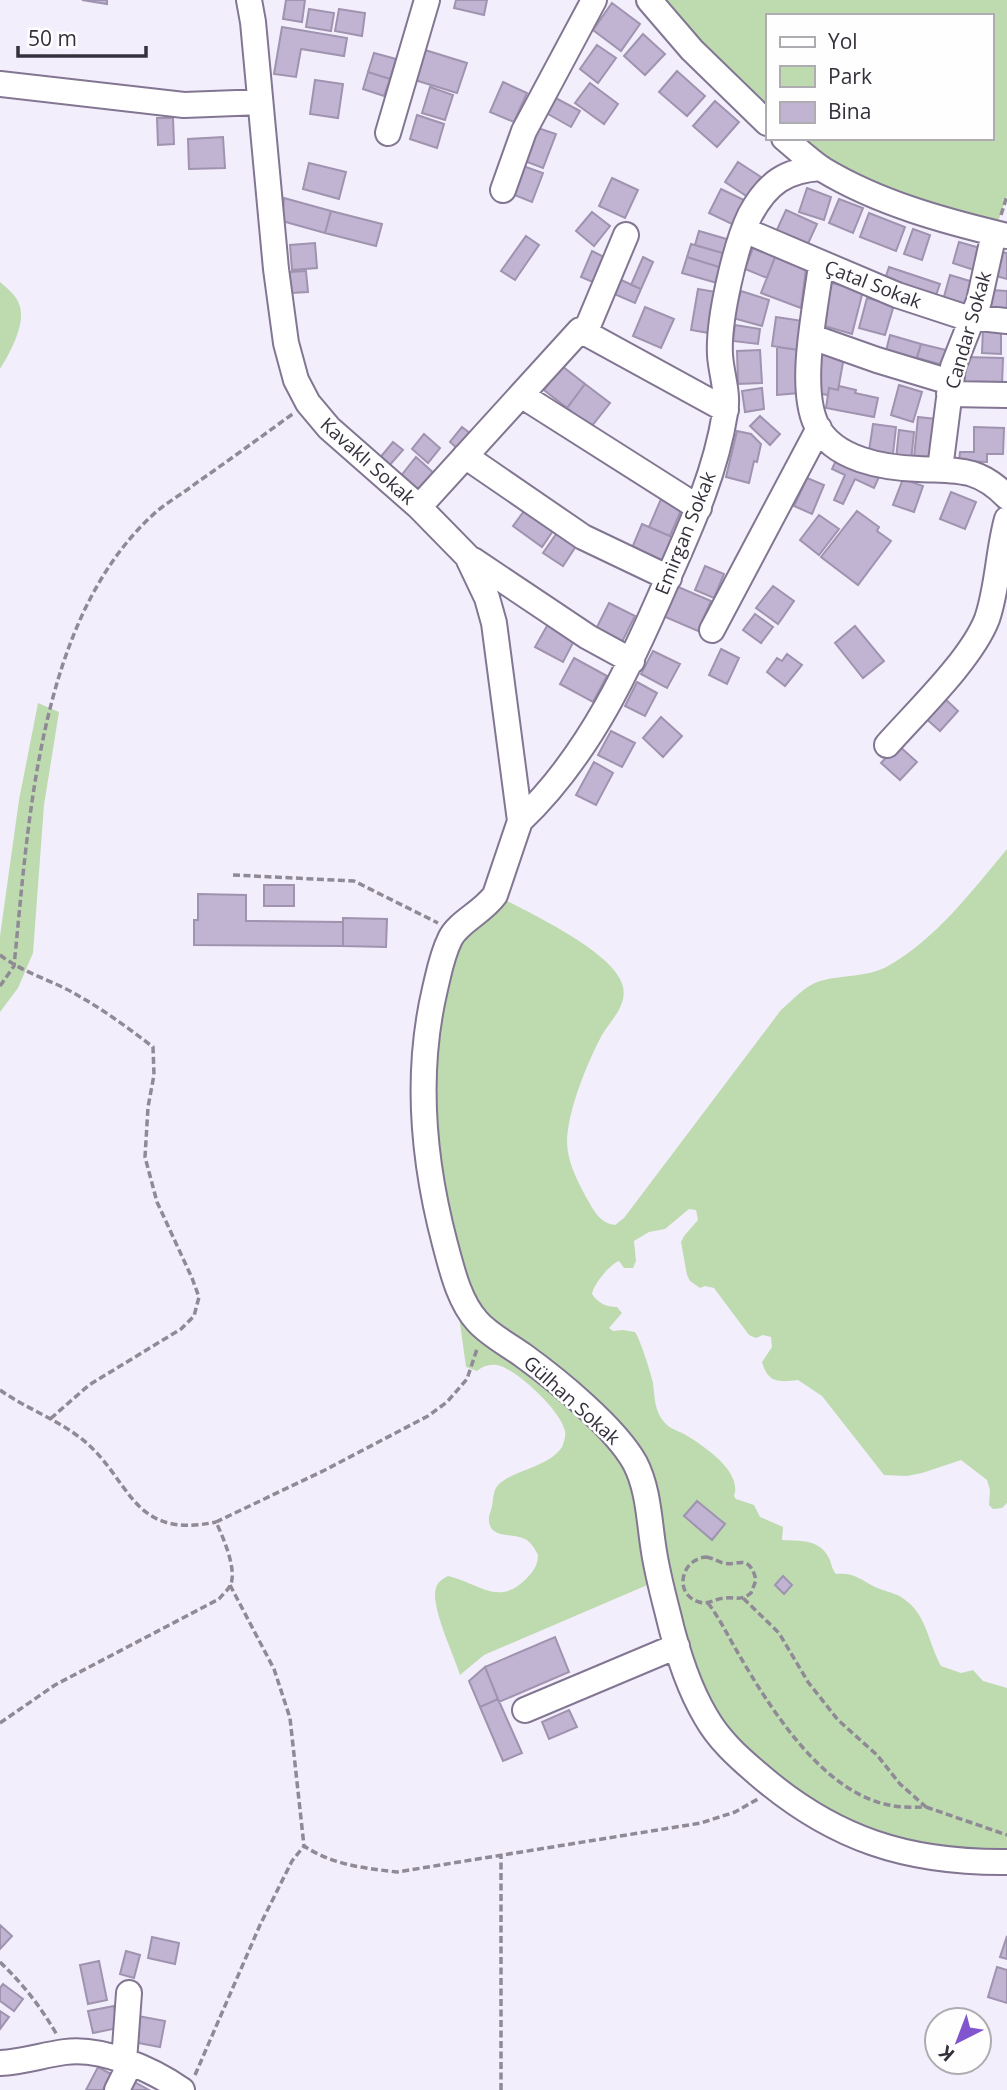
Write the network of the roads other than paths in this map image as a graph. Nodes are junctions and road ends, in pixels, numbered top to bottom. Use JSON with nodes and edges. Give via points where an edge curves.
{"nodes":[{"id":1,"x":249,"y":0,"type":"edge"},
{"id":2,"x":427,"y":0,"type":"edge"},
{"id":3,"x":594,"y":0,"type":"edge"},
{"id":4,"x":649,"y":0,"type":"edge"},
{"id":5,"x":0,"y":85,"type":"edge"},
{"id":6,"x":261,"y":102,"type":"junction"},
{"id":7,"x":766,"y":122,"type":"edge"},
{"id":8,"x":388,"y":133,"type":"dead end"},
{"id":9,"x":786,"y":140,"type":"edge"},
{"id":10,"x":821,"y":168,"type":"junction"},
{"id":11,"x":503,"y":190,"type":"dead end"},
{"id":12,"x":744,"y":230,"type":"junction"},
{"id":13,"x":626,"y":235,"type":"dead end"},
{"id":14,"x":1001,"y":235,"type":"edge"},
{"id":15,"x":821,"y":265,"type":"junction"},
{"id":16,"x":973,"y":319,"type":"junction"},
{"id":17,"x":1007,"y":321,"type":"edge"},
{"id":18,"x":585,"y":333,"type":"junction"},
{"id":19,"x":812,"y":337,"type":"junction"},
{"id":20,"x":949,"y":388,"type":"junction"},
{"id":21,"x":521,"y":395,"type":"junction"},
{"id":22,"x":1007,"y":395,"type":"edge"},
{"id":23,"x":726,"y":410,"type":"junction"},
{"id":24,"x":819,"y":428,"type":"junction"},
{"id":25,"x":466,"y":456,"type":"junction"},
{"id":26,"x":940,"y":469,"type":"junction"},
{"id":27,"x":1007,"y":497,"type":"edge"},
{"id":28,"x":419,"y":508,"type":"junction"},
{"id":29,"x":699,"y":509,"type":"junction"},
{"id":30,"x":1007,"y":519,"type":"edge"},
{"id":31,"x":467,"y":556,"type":"junction"},
{"id":32,"x":668,"y":578,"type":"junction"},
{"id":33,"x":712,"y":630,"type":"dead end"},
{"id":34,"x":632,"y":661,"type":"junction"},
{"id":35,"x":887,"y":745,"type":"dead end"},
{"id":36,"x":520,"y":821,"type":"junction"},
{"id":37,"x":677,"y":1646,"type":"junction"},
{"id":38,"x":525,"y":1710,"type":"dead end"},
{"id":39,"x":1007,"y":1862,"type":"edge"},
{"id":40,"x":128,"y":1993,"type":"dead end"},
{"id":41,"x":0,"y":2063,"type":"edge"},
{"id":42,"x":127,"y":2063,"type":"junction"},
{"id":43,"x":188,"y":2084,"type":"edge"},
{"id":44,"x":117,"y":2090,"type":"edge"}],
"edges":[{"from":1,"to":6,"type":"street","name":"Kavaklı Sokak"},
{"from":2,"to":8,"type":"street"},
{"from":3,"to":11,"type":"street","via":[[524,131]]},
{"from":4,"to":7,"type":"street","via":[[692,50]]},
{"from":5,"to":6,"type":"street","via":[[184,104]]},
{"from":6,"to":28,"type":"street","name":"Kavaklı Sokak","via":[[276,269],[296,380],[308,403],[346,445]]},
{"from":9,"to":10,"type":"street"},
{"from":10,"to":12,"type":"street","name":"Emirgan Sokak","via":[[781,177],[757,204]]},
{"from":10,"to":14,"type":"street","via":[[885,199]]},
{"from":12,"to":15,"type":"street","name":"Çatal Sokak"},
{"from":12,"to":23,"type":"street","name":"Emirgan Sokak","via":[[720,345]]},
{"from":13,"to":18,"type":"street"},
{"from":14,"to":16,"type":"street","name":"Candar Sokak"},
{"from":15,"to":16,"type":"street","name":"Çatal Sokak"},
{"from":15,"to":19,"type":"street"},
{"from":16,"to":17,"type":"street","name":"Çatal Sokak"},
{"from":16,"to":20,"type":"street","name":"Candar Sokak"},
{"from":18,"to":21,"type":"street","via":[[580,330]]},
{"from":18,"to":23,"type":"street"},
{"from":19,"to":20,"type":"street"},
{"from":19,"to":24,"type":"street","via":[[810,401]]},
{"from":20,"to":22,"type":"street"},
{"from":20,"to":26,"type":"street","name":"Candar Sokak"},
{"from":21,"to":25,"type":"street"},
{"from":21,"to":29,"type":"street"},
{"from":23,"to":29,"type":"street","name":"Emirgan Sokak"},
{"from":24,"to":26,"type":"street","via":[[837,446],[875,464]]},
{"from":24,"to":33,"type":"street"},
{"from":25,"to":28,"type":"street"},
{"from":25,"to":32,"type":"street","via":[[583,537]]},
{"from":26,"to":27,"type":"street","via":[[978,475]]},
{"from":28,"to":31,"type":"street","name":"Kavaklı Sokak"},
{"from":29,"to":32,"type":"street","name":"Emirgan Sokak"},
{"from":30,"to":35,"type":"street","via":[[994,591],[981,631]]},
{"from":31,"to":34,"type":"street"},
{"from":31,"to":36,"type":"street","name":"Kavaklı Sokak","via":[[494,623]]},
{"from":32,"to":34,"type":"street","name":"Emirgan Sokak"},
{"from":34,"to":36,"type":"street","name":"Emirgan Sokak","via":[[575,757],[550,792]]},
{"from":36,"to":37,"type":"street","name":"Gülhan Sokak","via":[[495,895],[455,931],[441,960],[424,1051],[429,1169],[447,1253],[468,1311],[585,1408],[617,1438],[634,1463],[644,1489],[659,1580]]},
{"from":37,"to":38,"type":"street"},
{"from":37,"to":39,"type":"street","name":"Gülhan Sokak","via":[[715,1732],[775,1789],[824,1823],[917,1855]]},
{"from":40,"to":42,"type":"street"},
{"from":41,"to":42,"type":"street","via":[[67,2052],[90,2052]]},
{"from":42,"to":43,"type":"street"},
{"from":42,"to":44,"type":"street"}]}
